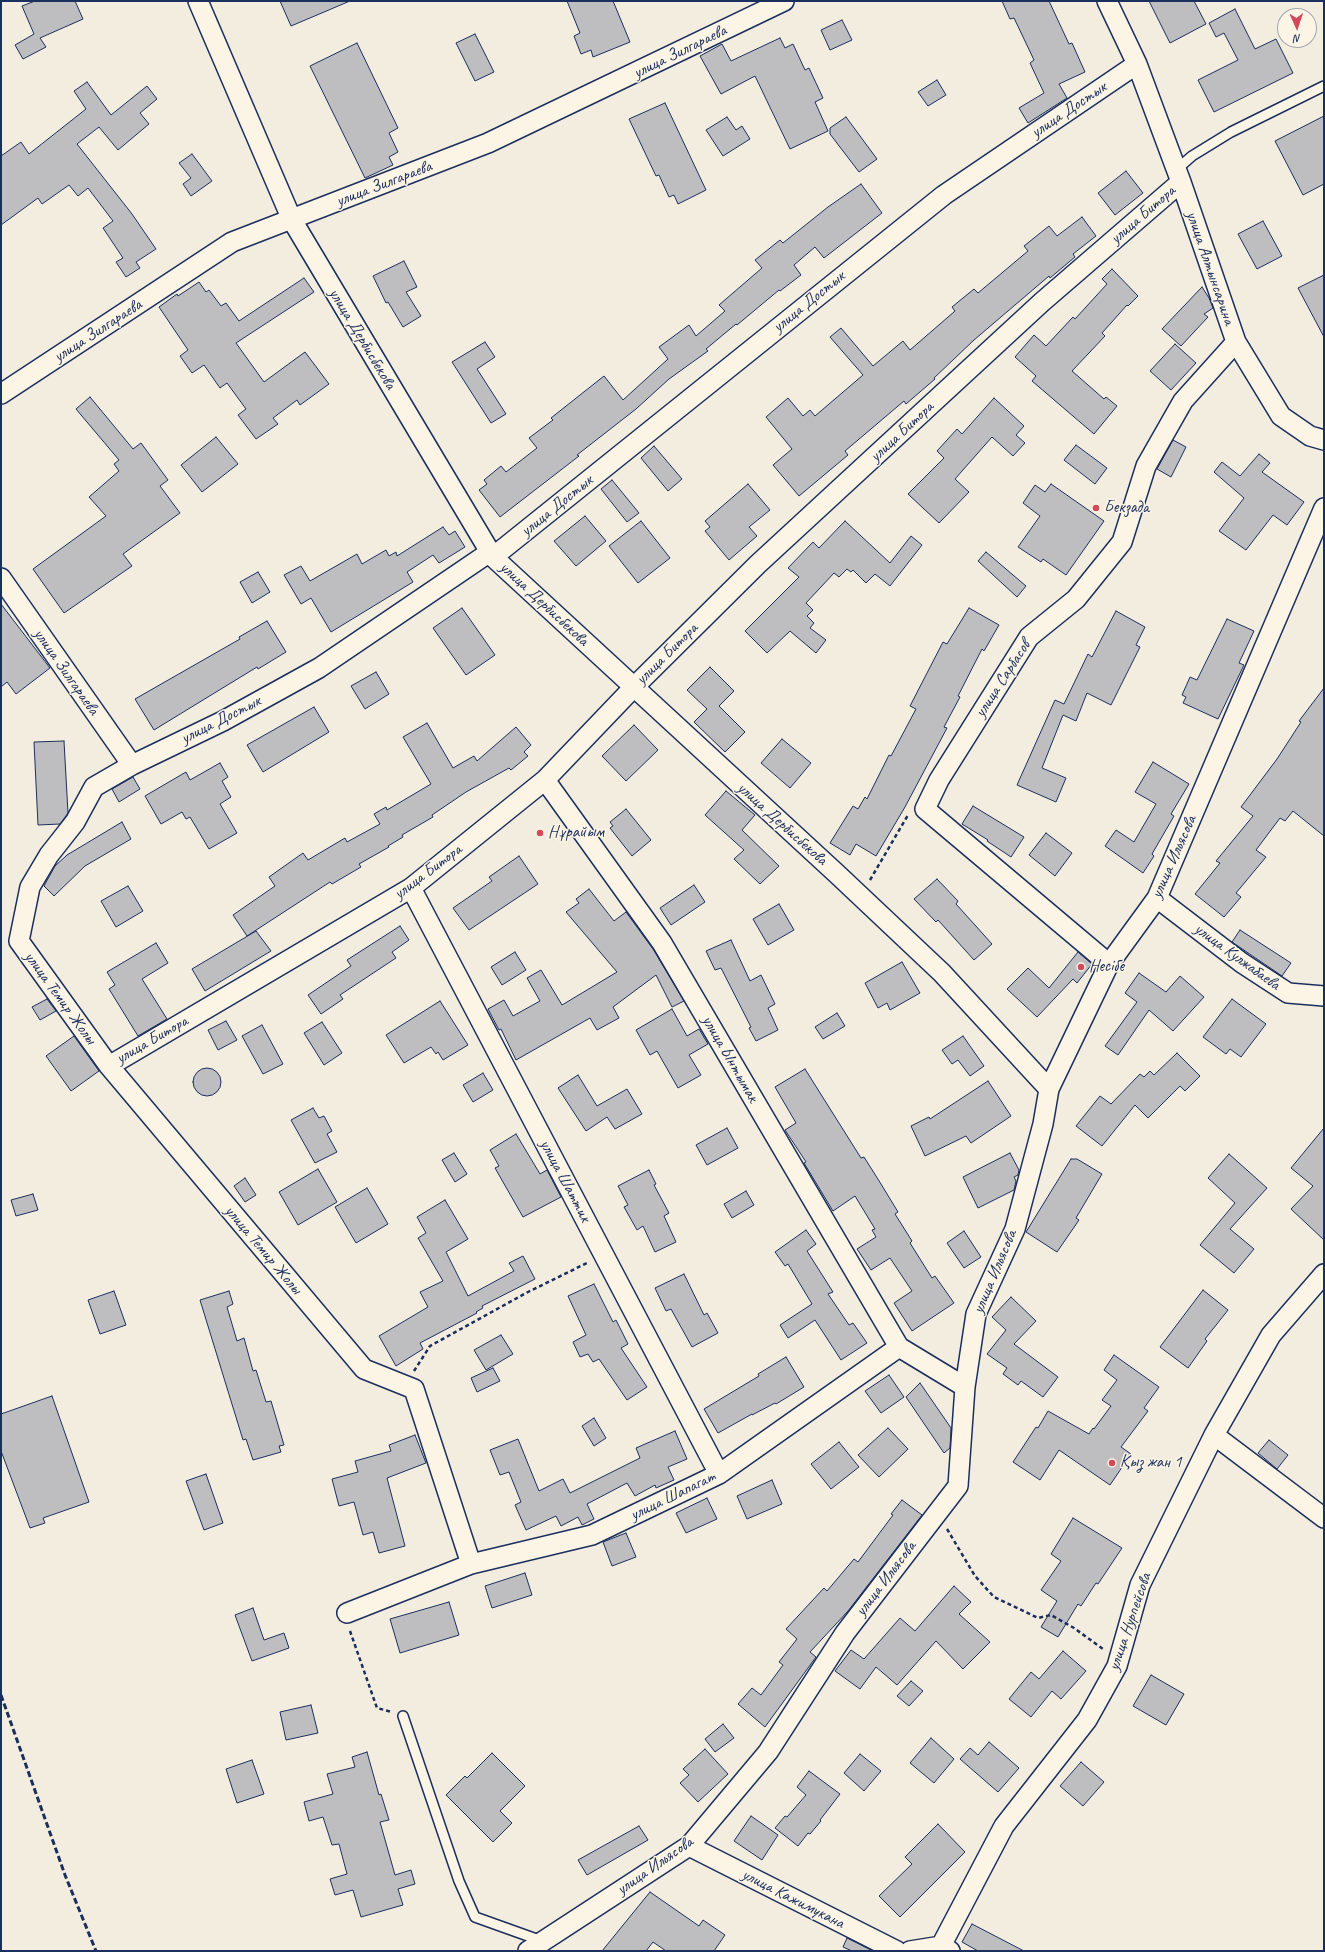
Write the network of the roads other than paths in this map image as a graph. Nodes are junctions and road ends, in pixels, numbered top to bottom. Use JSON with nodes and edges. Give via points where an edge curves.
{"nodes":[{"id":1,"x":198,"y":1,"type":"edge"},
{"id":2,"x":784,"y":1,"type":"edge"},
{"id":3,"x":1107,"y":1,"type":"edge"},
{"id":4,"x":1137,"y":64,"type":"junction"},
{"id":5,"x":1324,"y":86,"type":"edge"},
{"id":6,"x":1179,"y":176,"type":"junction"},
{"id":7,"x":292,"y":220,"type":"junction"},
{"id":8,"x":1236,"y":342,"type":"junction"},
{"id":9,"x":1,"y":394,"type":"edge"},
{"id":10,"x":1324,"y":440,"type":"edge"},
{"id":11,"x":1324,"y":508,"type":"edge"},
{"id":12,"x":492,"y":555,"type":"junction"},
{"id":13,"x":1,"y":578,"type":"edge"},
{"id":14,"x":633,"y":688,"type":"junction"},
{"id":15,"x":132,"y":765,"type":"junction"},
{"id":16,"x":545,"y":780,"type":"junction"},
{"id":17,"x":411,"y":888,"type":"junction"},
{"id":18,"x":1158,"y":898,"type":"junction"},
{"id":19,"x":20,"y":941,"type":"joint"},
{"id":20,"x":1109,"y":964,"type":"junction"},
{"id":21,"x":1324,"y":996,"type":"edge"},
{"id":22,"x":109,"y":1066,"type":"junction"},
{"id":23,"x":1049,"y":1089,"type":"junction"},
{"id":24,"x":1324,"y":1274,"type":"edge"},
{"id":25,"x":899,"y":1347,"type":"junction"},
{"id":26,"x":965,"y":1387,"type":"junction"},
{"id":27,"x":1214,"y":1435,"type":"junction"},
{"id":28,"x":718,"y":1474,"type":"junction"},
{"id":29,"x":1324,"y":1518,"type":"edge"},
{"id":30,"x":471,"y":1564,"type":"junction"},
{"id":31,"x":347,"y":1613,"type":"road end"},
{"id":32,"x":403,"y":1716,"type":"road end"},
{"id":33,"x":689,"y":1846,"type":"junction"},
{"id":34,"x":537,"y":1947,"type":"edge"},
{"id":35,"x":945,"y":1949,"type":"edge"},
{"id":36,"x":897,"y":1951,"type":"edge"},
{"id":37,"x":910,"y":1951,"type":"edge"}],
"edges":[{"from":1,"to":7,"type":"street","name":"улица Дербисбекова"},
{"from":2,"to":7,"type":"street","name":"улица Зилгараева","via":[[488,143]]},
{"from":3,"to":4,"type":"street","name":"улица Алтынсарина"},
{"from":4,"to":6,"type":"street","name":"улица Алтынсарина"},
{"from":4,"to":12,"type":"street","name":"улица Достык","via":[[944,195]]},
{"from":5,"to":6,"type":"lane","via":[[1231,132],[1192,156]]},
{"from":6,"to":8,"type":"street","name":"улица Алтынсарина"},
{"from":6,"to":14,"type":"street","name":"улица Битора","via":[[758,564]]},
{"from":7,"to":9,"type":"street","name":"улица Зилгараева","via":[[232,242]]},
{"from":7,"to":12,"type":"street","name":"улица Дербисбекова"},
{"from":8,"to":10,"type":"street","name":"улица Алтынсарина","via":[[1281,416],[1310,436]]},
{"from":8,"to":20,"type":"street","name":"улица Сарбасов","via":[[1182,401],[1146,466],[1122,542],[1076,599],[1029,637],[939,780],[925,809]]},
{"from":11,"to":18,"type":"street","name":"улица Ильясова"},
{"from":12,"to":14,"type":"street","name":"улица Дербисбекова"},
{"from":12,"to":15,"type":"street","name":"улица Достык","via":[[319,668]]},
{"from":13,"to":15,"type":"street","name":"улица Зилгараева"},
{"from":14,"to":16,"type":"street","name":"улица Битора"},
{"from":14,"to":23,"type":"street","name":"улица Дербисбекова","via":[[942,973]]},
{"from":15,"to":19,"type":"street","name":"улица Достык","via":[[94,787],[75,822],[49,855],[30,887]]},
{"from":16,"to":17,"type":"street","name":"улица Битора"},
{"from":16,"to":25,"type":"street","name":"улица Ынтымак","via":[[662,943]]},
{"from":17,"to":22,"type":"street","name":"улица Битора"},
{"from":17,"to":28,"type":"street","name":"улица Шаттик"},
{"from":18,"to":20,"type":"street","name":"улица Ильясова"},
{"from":18,"to":21,"type":"street","name":"улица Кулжабаева","via":[[1242,963],[1288,993]]},
{"from":19,"to":22,"type":"street","name":"улица Темир Жолы"},
{"from":20,"to":23,"type":"street","name":"улица Ильясова"},
{"from":22,"to":30,"type":"street","name":"улица Темир Жолы","via":[[364,1369],[414,1389]]},
{"from":23,"to":26,"type":"street","name":"улица Ильясова","via":[[1043,1124],[1015,1229],[976,1314]]},
{"from":24,"to":27,"type":"street","name":"улица Нурпейсова","via":[[1271,1335]]},
{"from":25,"to":26,"type":"street"},
{"from":25,"to":28,"type":"street","name":"улица Шапагат"},
{"from":26,"to":33,"type":"street","name":"улица Ильясова","via":[[958,1486],[845,1633],[768,1752]]},
{"from":27,"to":29,"type":"street"},
{"from":27,"to":35,"type":"street","name":"улица Нурпейсова","via":[[1140,1585],[1119,1662],[1087,1720],[1004,1826]]},
{"from":28,"to":30,"type":"street","name":"улица Шапагат","via":[[592,1535]]},
{"from":30,"to":31,"type":"street","name":"улица Шапагат"},
{"from":32,"to":34,"type":"lane","via":[[459,1882],[475,1917]]},
{"from":33,"to":34,"type":"street","name":"улица Ильясова"},
{"from":33,"to":36,"type":"street","name":"улица Кажимукана"},
{"from":35,"to":37,"type":"street"}]}
